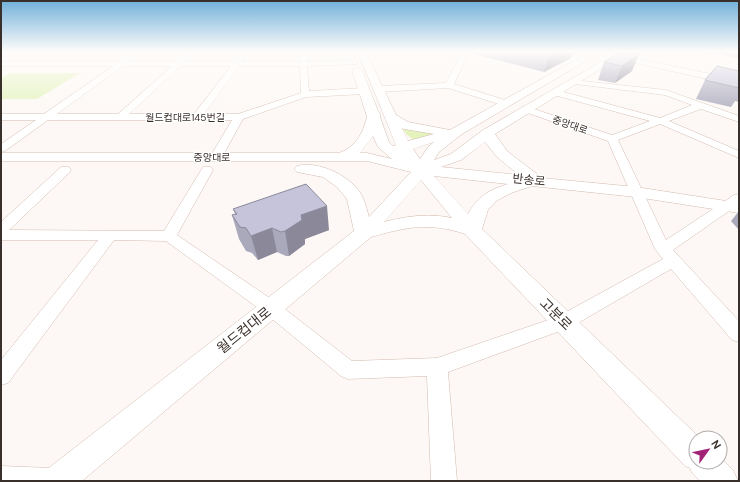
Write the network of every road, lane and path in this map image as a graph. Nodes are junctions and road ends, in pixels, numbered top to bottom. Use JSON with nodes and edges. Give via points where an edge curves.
{"nodes":[{"id":1,"x":107,"y":74,"type":"edge"},
{"id":2,"x":167,"y":74,"type":"edge"},
{"id":3,"x":229,"y":74,"type":"edge"},
{"id":4,"x":304,"y":74,"type":"edge"},
{"id":5,"x":359,"y":74,"type":"edge"},
{"id":6,"x":372,"y":74,"type":"edge"},
{"id":7,"x":454,"y":74,"type":"edge"},
{"id":8,"x":556,"y":74,"type":"edge"},
{"id":9,"x":586,"y":74,"type":"edge"},
{"id":10,"x":703,"y":74,"type":"edge"},
{"id":11,"x":575,"y":82,"type":"junction"},
{"id":12,"x":739,"y":83,"type":"edge"},
{"id":13,"x":449,"y":85,"type":"junction"},
{"id":14,"x":378,"y":89,"type":"junction"},
{"id":15,"x":365,"y":91,"type":"junction"},
{"id":16,"x":557,"y":93,"type":"junction"},
{"id":17,"x":305,"y":94,"type":"junction"},
{"id":18,"x":505,"y":103,"type":"junction"},
{"id":19,"x":702,"y":106,"type":"junction"},
{"id":20,"x":528,"y":110,"type":"junction"},
{"id":21,"x":374,"y":114,"type":"junction"},
{"id":22,"x":1,"y":117,"type":"edge"},
{"id":23,"x":46,"y":117,"type":"junction"},
{"id":24,"x":120,"y":117,"type":"junction"},
{"id":25,"x":240,"y":117,"type":"junction"},
{"id":26,"x":390,"y":117,"type":"junction"},
{"id":27,"x":196,"y":118,"type":"junction"},
{"id":28,"x":739,"y":119,"type":"edge"},
{"id":29,"x":661,"y":121,"type":"junction"},
{"id":30,"x":455,"y":132,"type":"junction"},
{"id":31,"x":488,"y":133,"type":"junction"},
{"id":32,"x":612,"y":139,"type":"junction"},
{"id":33,"x":405,"y":146,"type":"junction"},
{"id":34,"x":1,"y":149,"type":"edge"},
{"id":35,"x":390,"y":150,"type":"junction"},
{"id":36,"x":739,"y":155,"type":"edge"},
{"id":37,"x":1,"y":157,"type":"edge"},
{"id":38,"x":367,"y":157,"type":"junction"},
{"id":39,"x":339,"y":158,"type":"junction"},
{"id":40,"x":211,"y":164,"type":"junction"},
{"id":41,"x":302,"y":168,"type":"junction"},
{"id":42,"x":1,"y":170,"type":"edge"},
{"id":43,"x":65,"y":170,"type":"junction"},
{"id":44,"x":421,"y":170,"type":"junction"},
{"id":45,"x":537,"y":181,"type":"junction"},
{"id":46,"x":636,"y":192,"type":"junction"},
{"id":47,"x":739,"y":198,"type":"edge"},
{"id":48,"x":732,"y":207,"type":"edge"},
{"id":49,"x":1,"y":230,"type":"edge"},
{"id":50,"x":472,"y":230,"type":"junction"},
{"id":51,"x":364,"y":233,"type":"junction"},
{"id":52,"x":1,"y":235,"type":"edge"},
{"id":53,"x":110,"y":236,"type":"junction"},
{"id":54,"x":169,"y":236,"type":"junction"},
{"id":55,"x":668,"y":255,"type":"junction"},
{"id":56,"x":272,"y":308,"type":"junction"},
{"id":57,"x":564,"y":322,"type":"junction"},
{"id":58,"x":739,"y":334,"type":"edge"},
{"id":59,"x":436,"y":366,"type":"junction"},
{"id":60,"x":1,"y":376,"type":"edge"},
{"id":61,"x":688,"y":447,"type":"edge"},
{"id":62,"x":711,"y":470,"type":"edge"},
{"id":63,"x":1,"y":479,"type":"edge"},
{"id":64,"x":52,"y":481,"type":"edge"},
{"id":65,"x":57,"y":481,"type":"edge"},
{"id":66,"x":444,"y":481,"type":"edge"},
{"id":67,"x":722,"y":481,"type":"edge"}],
"edges":[{"from":1,"to":23,"type":"street"},
{"from":2,"to":24,"type":"street"},
{"from":3,"to":27,"type":"street"},
{"from":4,"to":17,"type":"street"},
{"from":5,"to":15,"type":"main road"},
{"from":6,"to":14,"type":"main road"},
{"from":7,"to":13,"type":"street"},
{"from":8,"to":18,"type":"main road"},
{"from":9,"to":11,"type":"main road","name":"중앙대로"},
{"from":10,"to":12,"type":"street"},
{"from":11,"to":16,"type":"main road","name":"중앙대로"},
{"from":11,"to":19,"type":"street","via":[[666,93]]},
{"from":13,"to":14,"type":"street"},
{"from":13,"to":18,"type":"street"},
{"from":14,"to":26,"type":"main road"},
{"from":15,"to":17,"type":"street","name":"월드컵대로145번길"},
{"from":15,"to":21,"type":"main road"},
{"from":16,"to":20,"type":"main road","name":"중앙대로"},
{"from":16,"to":29,"type":"street"},
{"from":17,"to":25,"type":"street","name":"월드컵대로145번길"},
{"from":18,"to":30,"type":"main road"},
{"from":19,"to":28,"type":"street"},
{"from":19,"to":29,"type":"street"},
{"from":20,"to":31,"type":"main road","name":"중앙대로"},
{"from":20,"to":32,"type":"street","name":"중앙대로"},
{"from":21,"to":35,"type":"main road","via":[[383,144]]},
{"from":21,"to":39,"type":"main road","via":[[367,137],[354,151]]},
{"from":22,"to":23,"type":"street","name":"월드컵대로145번길"},
{"from":23,"to":24,"type":"street","name":"월드컵대로145번길"},
{"from":23,"to":34,"type":"street"},
{"from":24,"to":27,"type":"street","name":"월드컵대로145번길"},
{"from":25,"to":27,"type":"street","name":"월드컵대로145번길"},
{"from":25,"to":40,"type":"street"},
{"from":26,"to":30,"type":"main road","via":[[404,125]]},
{"from":26,"to":33,"type":"main road"},
{"from":29,"to":32,"type":"street"},
{"from":29,"to":36,"type":"street"},
{"from":30,"to":33,"type":"main road"},
{"from":30,"to":44,"type":"main road","via":[[433,150]]},
{"from":31,"to":44,"type":"main road","name":"중앙대로","via":[[456,157]]},
{"from":31,"to":45,"type":"main road","via":[[499,152]]},
{"from":32,"to":46,"type":"street"},
{"from":33,"to":35,"type":"main road"},
{"from":33,"to":44,"type":"main road"},
{"from":35,"to":38,"type":"main road"},
{"from":35,"to":44,"type":"main road"},
{"from":37,"to":40,"type":"main road","name":"중앙대로"},
{"from":38,"to":39,"type":"main road","name":"중앙대로"},
{"from":38,"to":44,"type":"main road","name":"중앙대로"},
{"from":39,"to":40,"type":"main road","name":"중앙대로"},
{"from":40,"to":41,"type":"main road","name":"중앙대로"},
{"from":40,"to":43,"type":"main road","name":"중앙대로"},
{"from":40,"to":54,"type":"street"},
{"from":41,"to":44,"type":"main road","name":"중앙대로"},
{"from":41,"to":51,"type":"main road","via":[[328,174],[343,184],[355,198]]},
{"from":42,"to":43,"type":"main road","name":"중앙대로"},
{"from":43,"to":49,"type":"street"},
{"from":44,"to":45,"type":"main road","name":"반송로"},
{"from":44,"to":50,"type":"main road","name":"고분로"},
{"from":44,"to":51,"type":"main road","name":"월드컵대로"},
{"from":45,"to":46,"type":"main road","name":"반송로"},
{"from":45,"to":50,"type":"main road","via":[[503,189],[484,201],[476,215]]},
{"from":46,"to":48,"type":"main road","name":"반송로"},
{"from":46,"to":55,"type":"street"},
{"from":47,"to":48,"type":"street"},
{"from":48,"to":55,"type":"street"},
{"from":50,"to":51,"type":"main road","via":[[434,220],[407,222]]},
{"from":50,"to":57,"type":"main road","name":"고분로"},
{"from":51,"to":56,"type":"main road","name":"월드컵대로"},
{"from":52,"to":53,"type":"street"},
{"from":53,"to":54,"type":"street"},
{"from":53,"to":60,"type":"street"},
{"from":54,"to":56,"type":"street"},
{"from":55,"to":57,"type":"street"},
{"from":55,"to":58,"type":"street"},
{"from":56,"to":59,"type":"street","via":[[348,370]]},
{"from":56,"to":65,"type":"main road","name":"월드컵대로"},
{"from":57,"to":59,"type":"street"},
{"from":57,"to":61,"type":"main road","name":"고분로"},
{"from":59,"to":66,"type":"street"},
{"from":62,"to":67,"type":"main road"},
{"from":63,"to":64,"type":"street"}]}
